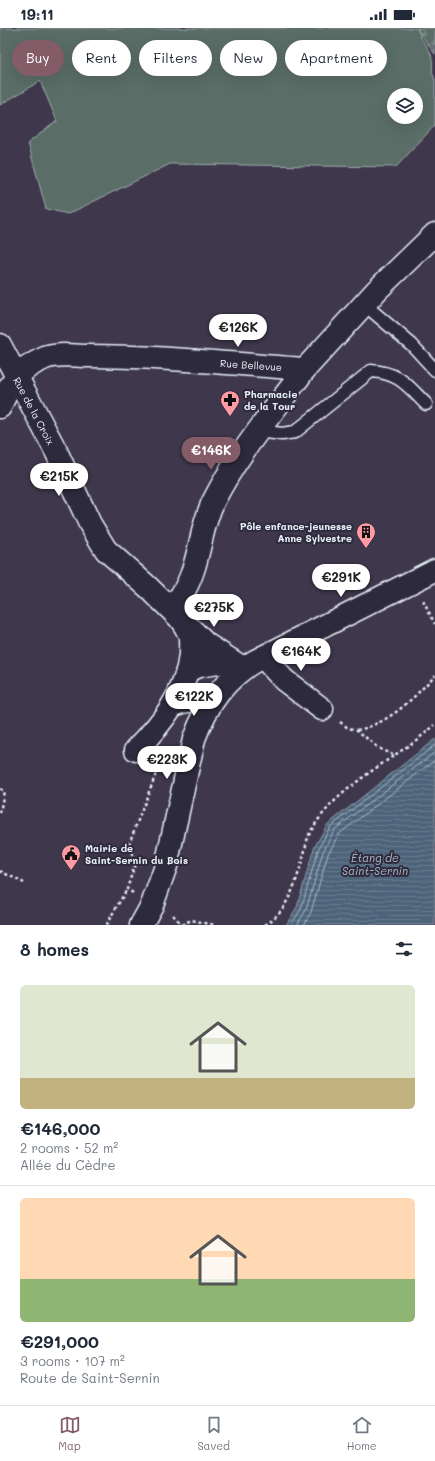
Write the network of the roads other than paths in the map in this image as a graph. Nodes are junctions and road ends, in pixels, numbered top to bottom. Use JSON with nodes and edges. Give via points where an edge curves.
{"nodes":[{"id":1,"x":435,"y":234,"type":"edge"},
{"id":2,"x":364,"y":304,"type":"junction"},
{"id":3,"x":0,"y":345,"type":"edge"},
{"id":4,"x":305,"y":369,"type":"junction"},
{"id":5,"x":435,"y":370,"type":"edge"},
{"id":6,"x":16,"y":376,"type":"junction"},
{"id":7,"x":426,"y":404,"type":"dead end"},
{"id":8,"x":0,"y":407,"type":"edge"},
{"id":9,"x":258,"y":431,"type":"junction"},
{"id":10,"x":435,"y":570,"type":"edge"},
{"id":11,"x":176,"y":614,"type":"junction"},
{"id":12,"x":263,"y":657,"type":"junction"},
{"id":13,"x":237,"y":664,"type":"junction"},
{"id":14,"x":187,"y":671,"type":"junction"},
{"id":15,"x":212,"y":701,"type":"junction"},
{"id":16,"x":174,"y":705,"type":"junction"},
{"id":17,"x":322,"y":709,"type":"dead end"},
{"id":18,"x":136,"y":750,"type":"dead end"},
{"id":19,"x":141,"y":925,"type":"edge"}],
"edges":[{"from":1,"to":2,"type":"street"},
{"from":2,"to":4,"type":"street"},
{"from":2,"to":5,"type":"lane","via":[[412,345]]},
{"from":3,"to":6,"type":"street","name":"Rue de la Croix"},
{"from":4,"to":6,"type":"street","name":"Rue Bellevue","via":[[131,356],[63,355],[47,357],[24,368]]},
{"from":4,"to":9,"type":"street"},
{"from":6,"to":8,"type":"street"},
{"from":6,"to":11,"type":"street","name":"Rue de la Croix","via":[[56,451],[98,539],[114,559]]},
{"from":7,"to":9,"type":"lane","via":[[399,377],[371,371],[295,432],[282,434]]},
{"from":9,"to":11,"type":"street","via":[[212,503],[204,523],[199,550]]},
{"from":10,"to":12,"type":"street"},
{"from":11,"to":13,"type":"street","name":"Rue de la Croix","via":[[206,644]]},
{"from":11,"to":14,"type":"street","via":[[189,634]]},
{"from":12,"to":13,"type":"street"},
{"from":12,"to":17,"type":"street","via":[[284,680]]},
{"from":13,"to":14,"type":"street","via":[[198,666]]},
{"from":13,"to":15,"type":"street"},
{"from":14,"to":16,"type":"street"},
{"from":15,"to":16,"type":"street","via":[[199,699]]},
{"from":15,"to":19,"type":"street","via":[[200,722],[190,750],[166,866],[152,905]]},
{"from":16,"to":18,"type":"street","via":[[154,732]]}]}
